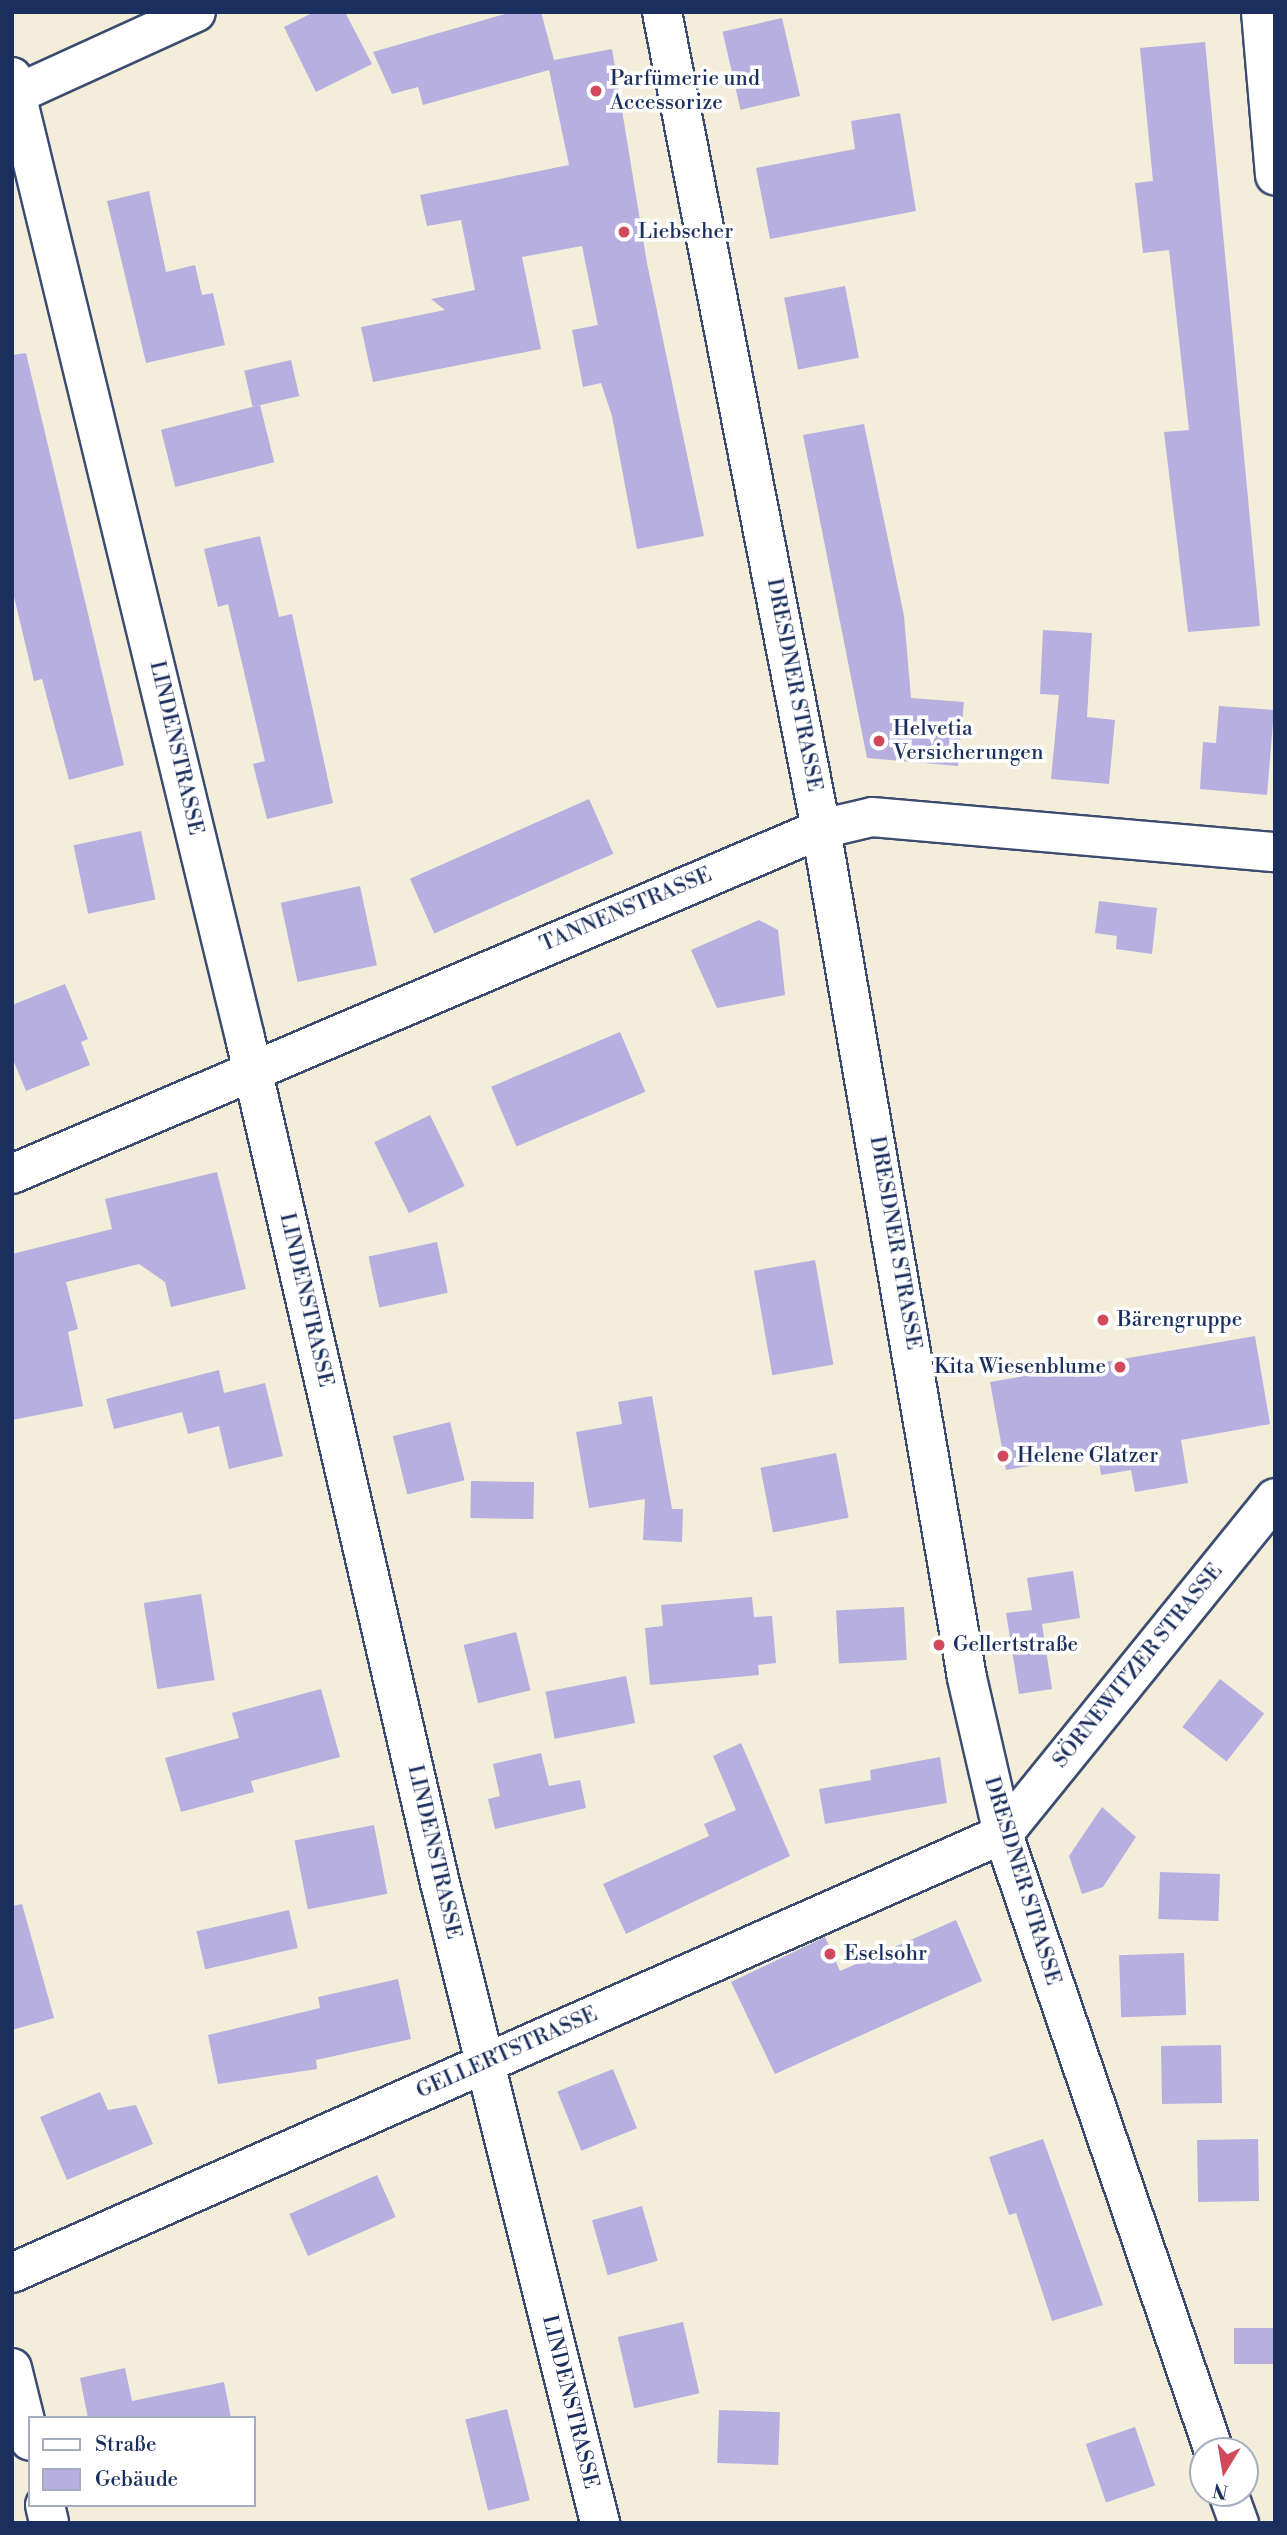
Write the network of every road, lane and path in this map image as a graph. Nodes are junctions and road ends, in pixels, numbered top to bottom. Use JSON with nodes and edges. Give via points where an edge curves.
{"nodes":[{"id":1,"x":196,"y":12,"type":"edge"},
{"id":2,"x":662,"y":12,"type":"edge"},
{"id":3,"x":1261,"y":12,"type":"edge"},
{"id":4,"x":15,"y":88,"type":"edge"},
{"id":5,"x":1275,"y":175,"type":"edge"},
{"id":6,"x":821,"y":829,"type":"junction"},
{"id":7,"x":1275,"y":852,"type":"edge"},
{"id":8,"x":252,"y":1067,"type":"junction"},
{"id":9,"x":12,"y":1174,"type":"edge"},
{"id":10,"x":1275,"y":1498,"type":"edge"},
{"id":11,"x":1003,"y":1834,"type":"junction"},
{"id":12,"x":485,"y":2062,"type":"junction"},
{"id":13,"x":12,"y":2273,"type":"edge"},
{"id":14,"x":12,"y":2368,"type":"edge"},
{"id":15,"x":28,"y":2433,"type":"edge"},
{"id":16,"x":1209,"y":2437,"type":"edge"},
{"id":17,"x":600,"y":2523,"type":"edge"}],
"edges":[{"from":1,"to":4,"type":"street"},
{"from":2,"to":6,"type":"street","name":"DRESDNER STRASSE"},
{"from":3,"to":5,"type":"street"},
{"from":4,"to":8,"type":"street","name":"LINDENSTRASSE"},
{"from":6,"to":7,"type":"street","name":"TANNENSTRASSE","via":[[872,817]]},
{"from":6,"to":8,"type":"street","name":"TANNENSTRASSE"},
{"from":6,"to":11,"type":"street","name":"DRESDNER STRASSE","via":[[967,1678]]},
{"from":8,"to":9,"type":"street","name":"TANNENSTRASSE"},
{"from":8,"to":12,"type":"street","name":"LINDENSTRASSE"},
{"from":10,"to":11,"type":"street","name":"SÖRNEWITZER STRASSE"},
{"from":11,"to":12,"type":"street","name":"GELLERTSTRASSE"},
{"from":11,"to":16,"type":"street","name":"DRESDNER STRASSE"},
{"from":12,"to":13,"type":"street","name":"GELLERTSTRASSE"},
{"from":12,"to":17,"type":"street","name":"LINDENSTRASSE"},
{"from":14,"to":15,"type":"street"}]}
